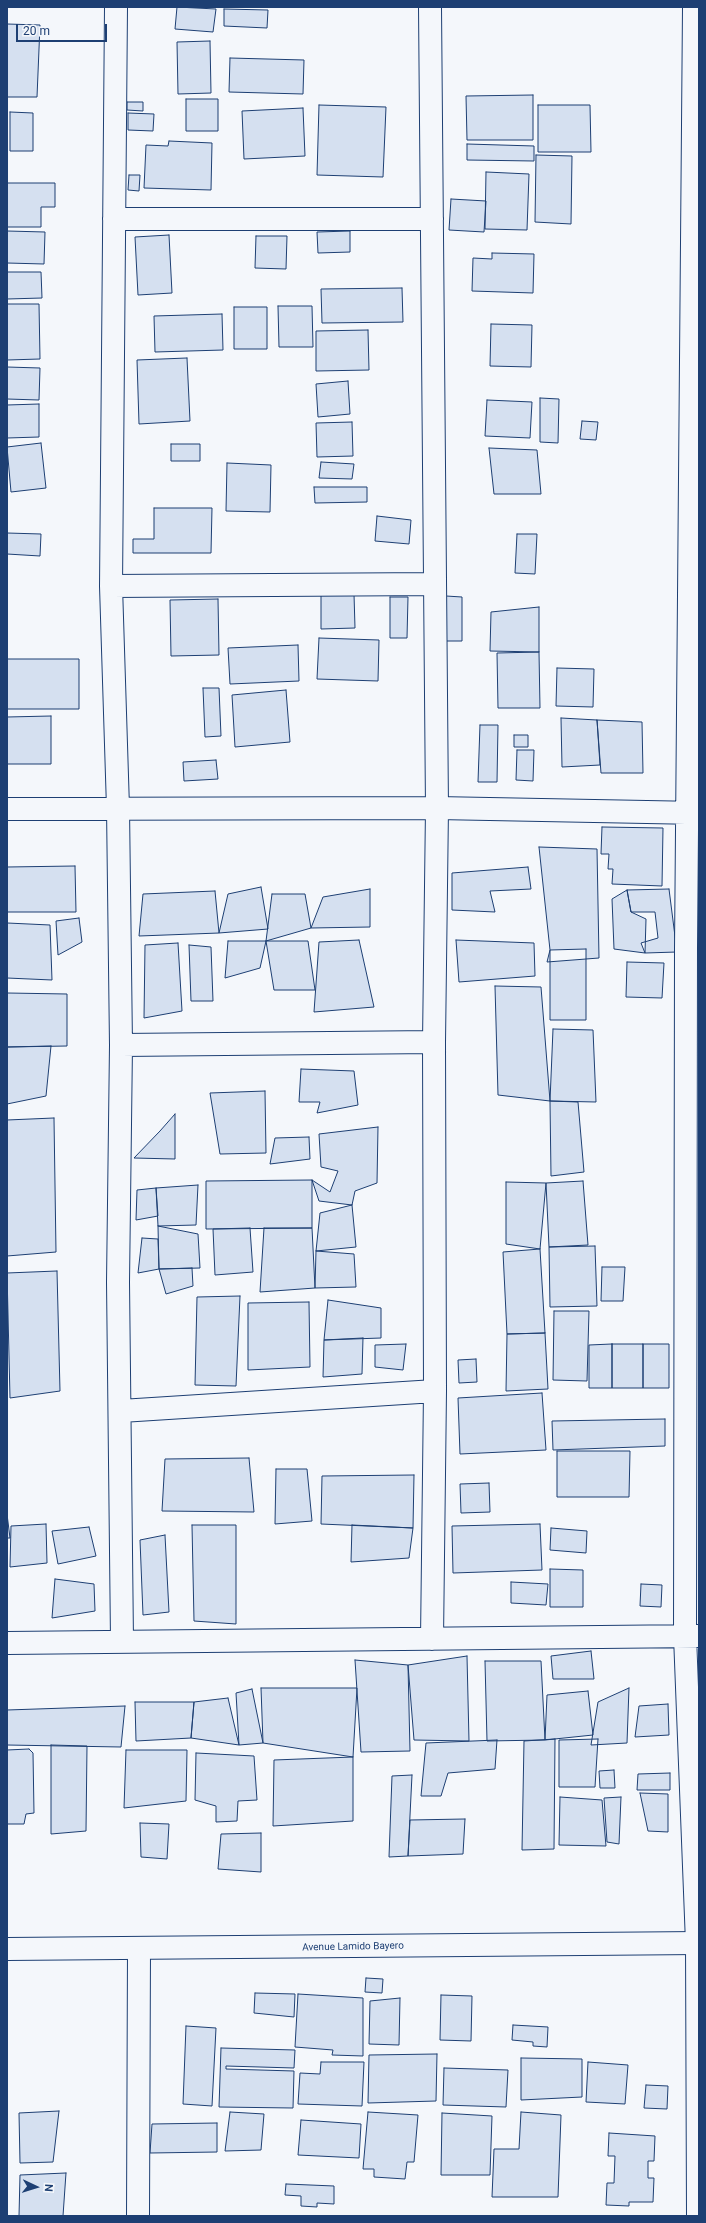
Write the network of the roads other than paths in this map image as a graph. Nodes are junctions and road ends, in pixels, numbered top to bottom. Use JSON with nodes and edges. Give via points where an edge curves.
{"nodes":[{"id":1,"x":116,"y":7,"type":"edge"},
{"id":2,"x":430,"y":7,"type":"edge"},
{"id":3,"x":694,"y":7,"type":"edge"},
{"id":4,"x":114,"y":219,"type":"junction"},
{"id":5,"x":432,"y":219,"type":"junction"},
{"id":6,"x":435,"y":584,"type":"junction"},
{"id":7,"x":111,"y":586,"type":"junction"},
{"id":8,"x":118,"y":808,"type":"junction"},
{"id":9,"x":437,"y":808,"type":"junction"},
{"id":10,"x":7,"y":809,"type":"edge"},
{"id":11,"x":693,"y":813,"type":"edge"},
{"id":12,"x":434,"y":1042,"type":"junction"},
{"id":13,"x":121,"y":1045,"type":"junction"},
{"id":14,"x":435,"y":1391,"type":"junction"},
{"id":15,"x":121,"y":1411,"type":"junction"},
{"id":16,"x":692,"y":1636,"type":"edge"},
{"id":17,"x":432,"y":1639,"type":"junction"},
{"id":18,"x":122,"y":1641,"type":"junction"},
{"id":19,"x":7,"y":1643,"type":"edge"},
{"id":20,"x":698,"y":1943,"type":"edge"},
{"id":21,"x":7,"y":1949,"type":"edge"},
{"id":22,"x":139,"y":1949,"type":"junction"},
{"id":23,"x":138,"y":2216,"type":"edge"},
{"id":24,"x":698,"y":2216,"type":"edge"}],
"edges":[{"from":1,"to":4,"type":"street"},
{"from":2,"to":5,"type":"street"},
{"from":3,"to":11,"type":"street"},
{"from":4,"to":5,"type":"street"},
{"from":4,"to":7,"type":"street"},
{"from":5,"to":6,"type":"street"},
{"from":6,"to":7,"type":"street"},
{"from":6,"to":9,"type":"street"},
{"from":7,"to":8,"type":"street"},
{"from":8,"to":9,"type":"street"},
{"from":8,"to":10,"type":"street"},
{"from":8,"to":13,"type":"street"},
{"from":9,"to":11,"type":"street"},
{"from":9,"to":12,"type":"street"},
{"from":11,"to":16,"type":"street","via":[[686,947]]},
{"from":12,"to":13,"type":"street"},
{"from":12,"to":14,"type":"street"},
{"from":13,"to":15,"type":"street","via":[[118,1282]]},
{"from":14,"to":15,"type":"street"},
{"from":14,"to":17,"type":"street"},
{"from":15,"to":18,"type":"street"},
{"from":16,"to":17,"type":"street"},
{"from":16,"to":20,"type":"street"},
{"from":17,"to":18,"type":"street"},
{"from":18,"to":19,"type":"street"},
{"from":20,"to":22,"type":"street","name":"Avenue Lamido Bayero"},
{"from":20,"to":24,"type":"street"},
{"from":21,"to":22,"type":"street","name":"Avenue Lamido Bayero"},
{"from":22,"to":23,"type":"street"}]}
